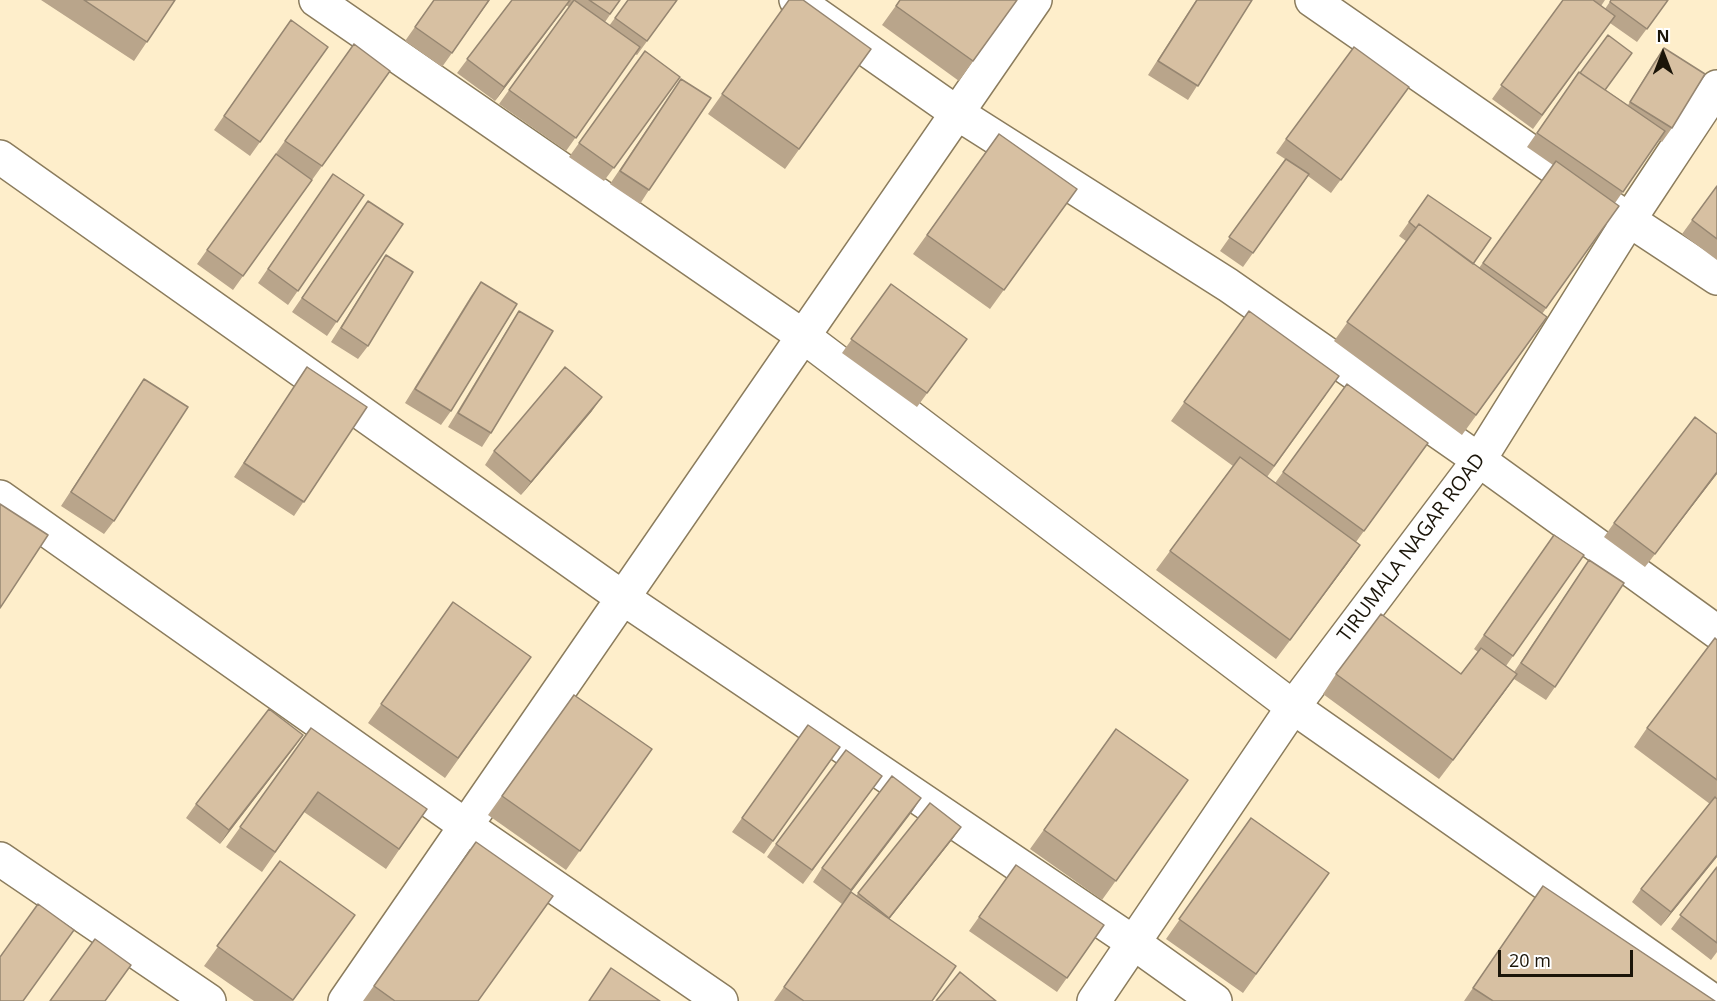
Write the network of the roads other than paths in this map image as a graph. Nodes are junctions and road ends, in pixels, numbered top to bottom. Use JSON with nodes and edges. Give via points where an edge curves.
{"nodes":[{"id":1,"x":316,"y":0,"type":"edge"},
{"id":2,"x":796,"y":0,"type":"edge"},
{"id":3,"x":1035,"y":0,"type":"edge"},
{"id":4,"x":1312,"y":0,"type":"edge"},
{"id":5,"x":1717,"y":87,"type":"edge"},
{"id":6,"x":957,"y":113,"type":"junction"},
{"id":7,"x":0,"y":157,"type":"edge"},
{"id":8,"x":1629,"y":220,"type":"junction"},
{"id":9,"x":1717,"y":278,"type":"edge"},
{"id":10,"x":803,"y":336,"type":"junction"},
{"id":11,"x":1479,"y":460,"type":"junction"},
{"id":12,"x":0,"y":497,"type":"edge"},
{"id":13,"x":623,"y":598,"type":"junction"},
{"id":14,"x":1717,"y":632,"type":"edge"},
{"id":15,"x":1293,"y":707,"type":"junction"},
{"id":16,"x":466,"y":826,"type":"junction"},
{"id":17,"x":0,"y":859,"type":"edge"},
{"id":18,"x":1134,"y":943,"type":"junction"},
{"id":19,"x":209,"y":1001,"type":"edge"},
{"id":20,"x":345,"y":1001,"type":"edge"},
{"id":21,"x":721,"y":1001,"type":"edge"},
{"id":22,"x":1094,"y":1001,"type":"edge"},
{"id":23,"x":1215,"y":1001,"type":"edge"},
{"id":24,"x":1713,"y":1001,"type":"edge"}],
"edges":[{"from":1,"to":10,"type":"street"},
{"from":2,"to":6,"type":"street"},
{"from":3,"to":6,"type":"street"},
{"from":4,"to":8,"type":"street"},
{"from":5,"to":8,"type":"street","name":"TIRUMALA NAGAR ROAD"},
{"from":6,"to":10,"type":"street"},
{"from":6,"to":11,"type":"street","via":[[1228,285]]},
{"from":7,"to":13,"type":"street"},
{"from":8,"to":9,"type":"street"},
{"from":8,"to":11,"type":"street","name":"TIRUMALA NAGAR ROAD"},
{"from":10,"to":13,"type":"street"},
{"from":10,"to":15,"type":"street"},
{"from":11,"to":14,"type":"street"},
{"from":11,"to":15,"type":"street","name":"TIRUMALA NAGAR ROAD"},
{"from":12,"to":16,"type":"street"},
{"from":13,"to":16,"type":"street"},
{"from":13,"to":18,"type":"street"},
{"from":15,"to":18,"type":"street","name":"TIRUMALA NAGAR ROAD"},
{"from":15,"to":24,"type":"street"},
{"from":16,"to":20,"type":"street"},
{"from":16,"to":21,"type":"street"},
{"from":17,"to":19,"type":"street"},
{"from":18,"to":22,"type":"street","name":"TIRUMALA NAGAR ROAD"},
{"from":18,"to":23,"type":"street"}]}
